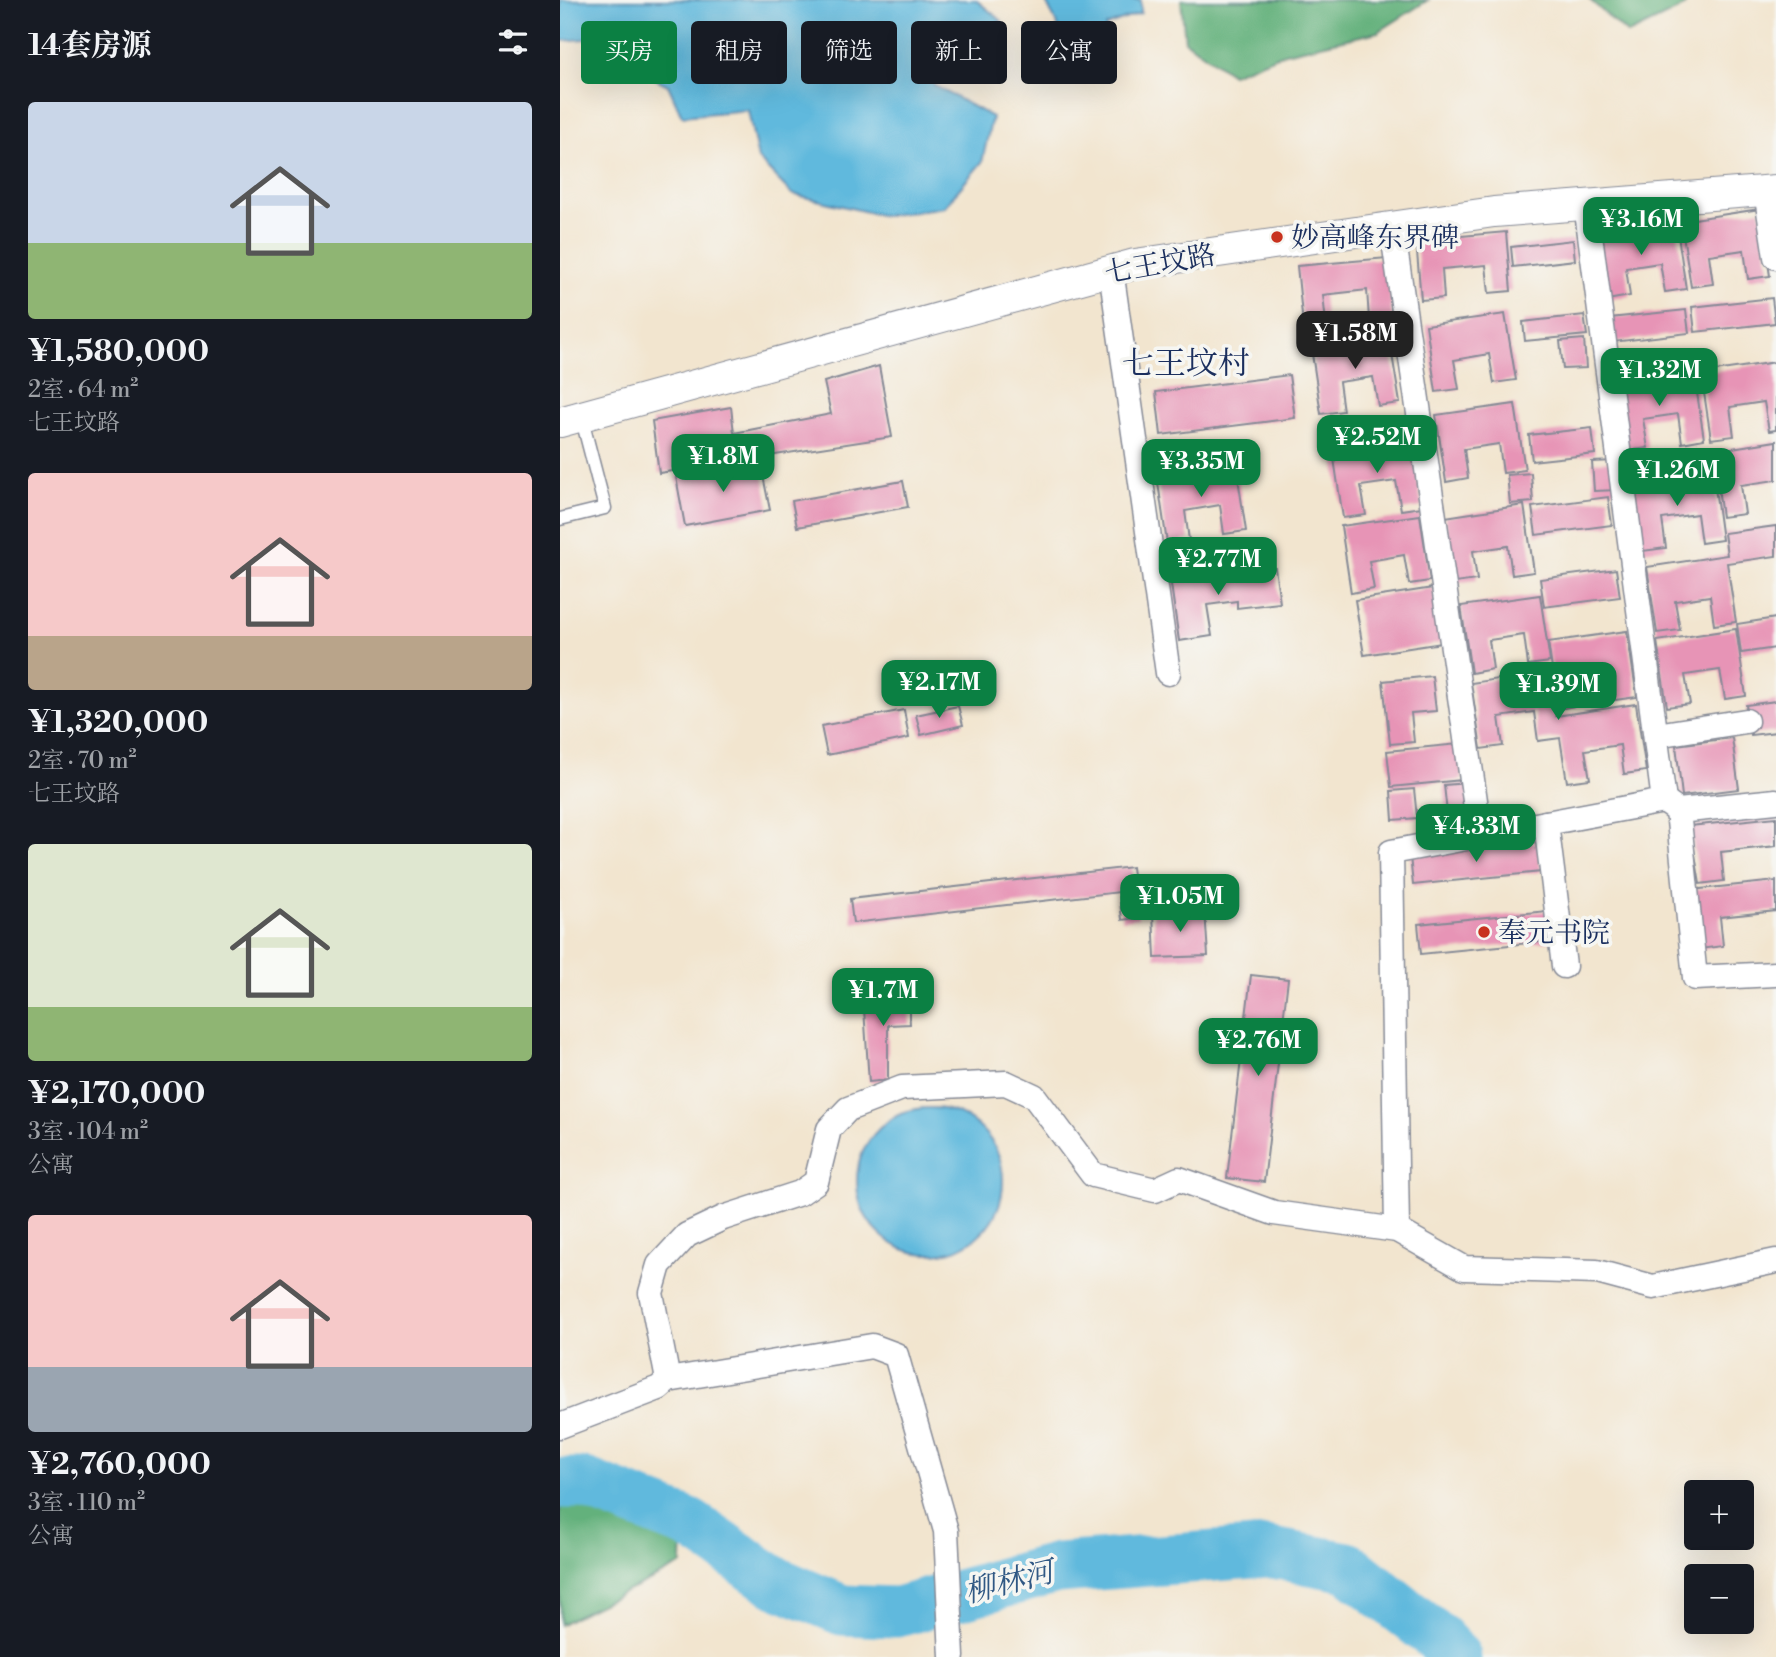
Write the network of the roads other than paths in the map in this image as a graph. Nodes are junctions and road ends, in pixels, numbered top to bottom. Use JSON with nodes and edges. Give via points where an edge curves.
{"nodes":[{"id":1,"x":1771,"y":190,"type":"edge"},
{"id":2,"x":1586,"y":204,"type":"junction"},
{"id":3,"x":1392,"y":227,"type":"junction"},
{"id":4,"x":1776,"y":257,"type":"edge"},
{"id":5,"x":1111,"y":270,"type":"junction"},
{"id":6,"x":570,"y":419,"type":"edge"},
{"id":7,"x":560,"y":519,"type":"edge"},
{"id":8,"x":1168,"y":673,"type":"dead end"},
{"id":9,"x":1746,"y":721,"type":"dead end"},
{"id":10,"x":1656,"y":735,"type":"junction"},
{"id":11,"x":1776,"y":801,"type":"edge"},
{"id":12,"x":1671,"y":806,"type":"junction"},
{"id":13,"x":1546,"y":823,"type":"junction"},
{"id":14,"x":1480,"y":835,"type":"junction"},
{"id":15,"x":1564,"y":966,"type":"dead end"},
{"id":16,"x":1775,"y":974,"type":"edge"},
{"id":17,"x":1397,"y":1230,"type":"junction"},
{"id":18,"x":1776,"y":1261,"type":"edge"},
{"id":19,"x":668,"y":1380,"type":"junction"},
{"id":20,"x":560,"y":1426,"type":"edge"},
{"id":21,"x":951,"y":1652,"type":"edge"}],
"edges":[{"from":1,"to":2,"type":"street","name":"七王坟路"},
{"from":1,"to":4,"type":"street"},
{"from":2,"to":3,"type":"street","name":"七王坟路"},
{"from":2,"to":10,"type":"street"},
{"from":3,"to":5,"type":"street","name":"七王坟路"},
{"from":3,"to":14,"type":"street"},
{"from":5,"to":6,"type":"street","name":"七王坟路"},
{"from":5,"to":8,"type":"street"},
{"from":6,"to":7,"type":"lane","via":[[605,508]]},
{"from":9,"to":10,"type":"street"},
{"from":10,"to":12,"type":"street"},
{"from":11,"to":12,"type":"street"},
{"from":12,"to":13,"type":"street"},
{"from":12,"to":16,"type":"street","via":[[1695,978]]},
{"from":13,"to":14,"type":"street"},
{"from":13,"to":15,"type":"street"},
{"from":14,"to":17,"type":"street","via":[[1391,852]]},
{"from":17,"to":18,"type":"street","via":[[1464,1268],[1597,1272],[1653,1286]]},
{"from":17,"to":19,"type":"street","via":[[1274,1213],[1180,1179],[1155,1190],[1093,1175],[1034,1096],[1006,1083],[902,1088],[848,1109],[829,1129],[816,1182],[800,1194],[723,1218],[687,1235],[659,1265],[650,1293]]},
{"from":19,"to":20,"type":"street","via":[[659,1388]]},
{"from":19,"to":21,"type":"street","via":[[872,1346],[896,1355],[946,1531]]}]}
